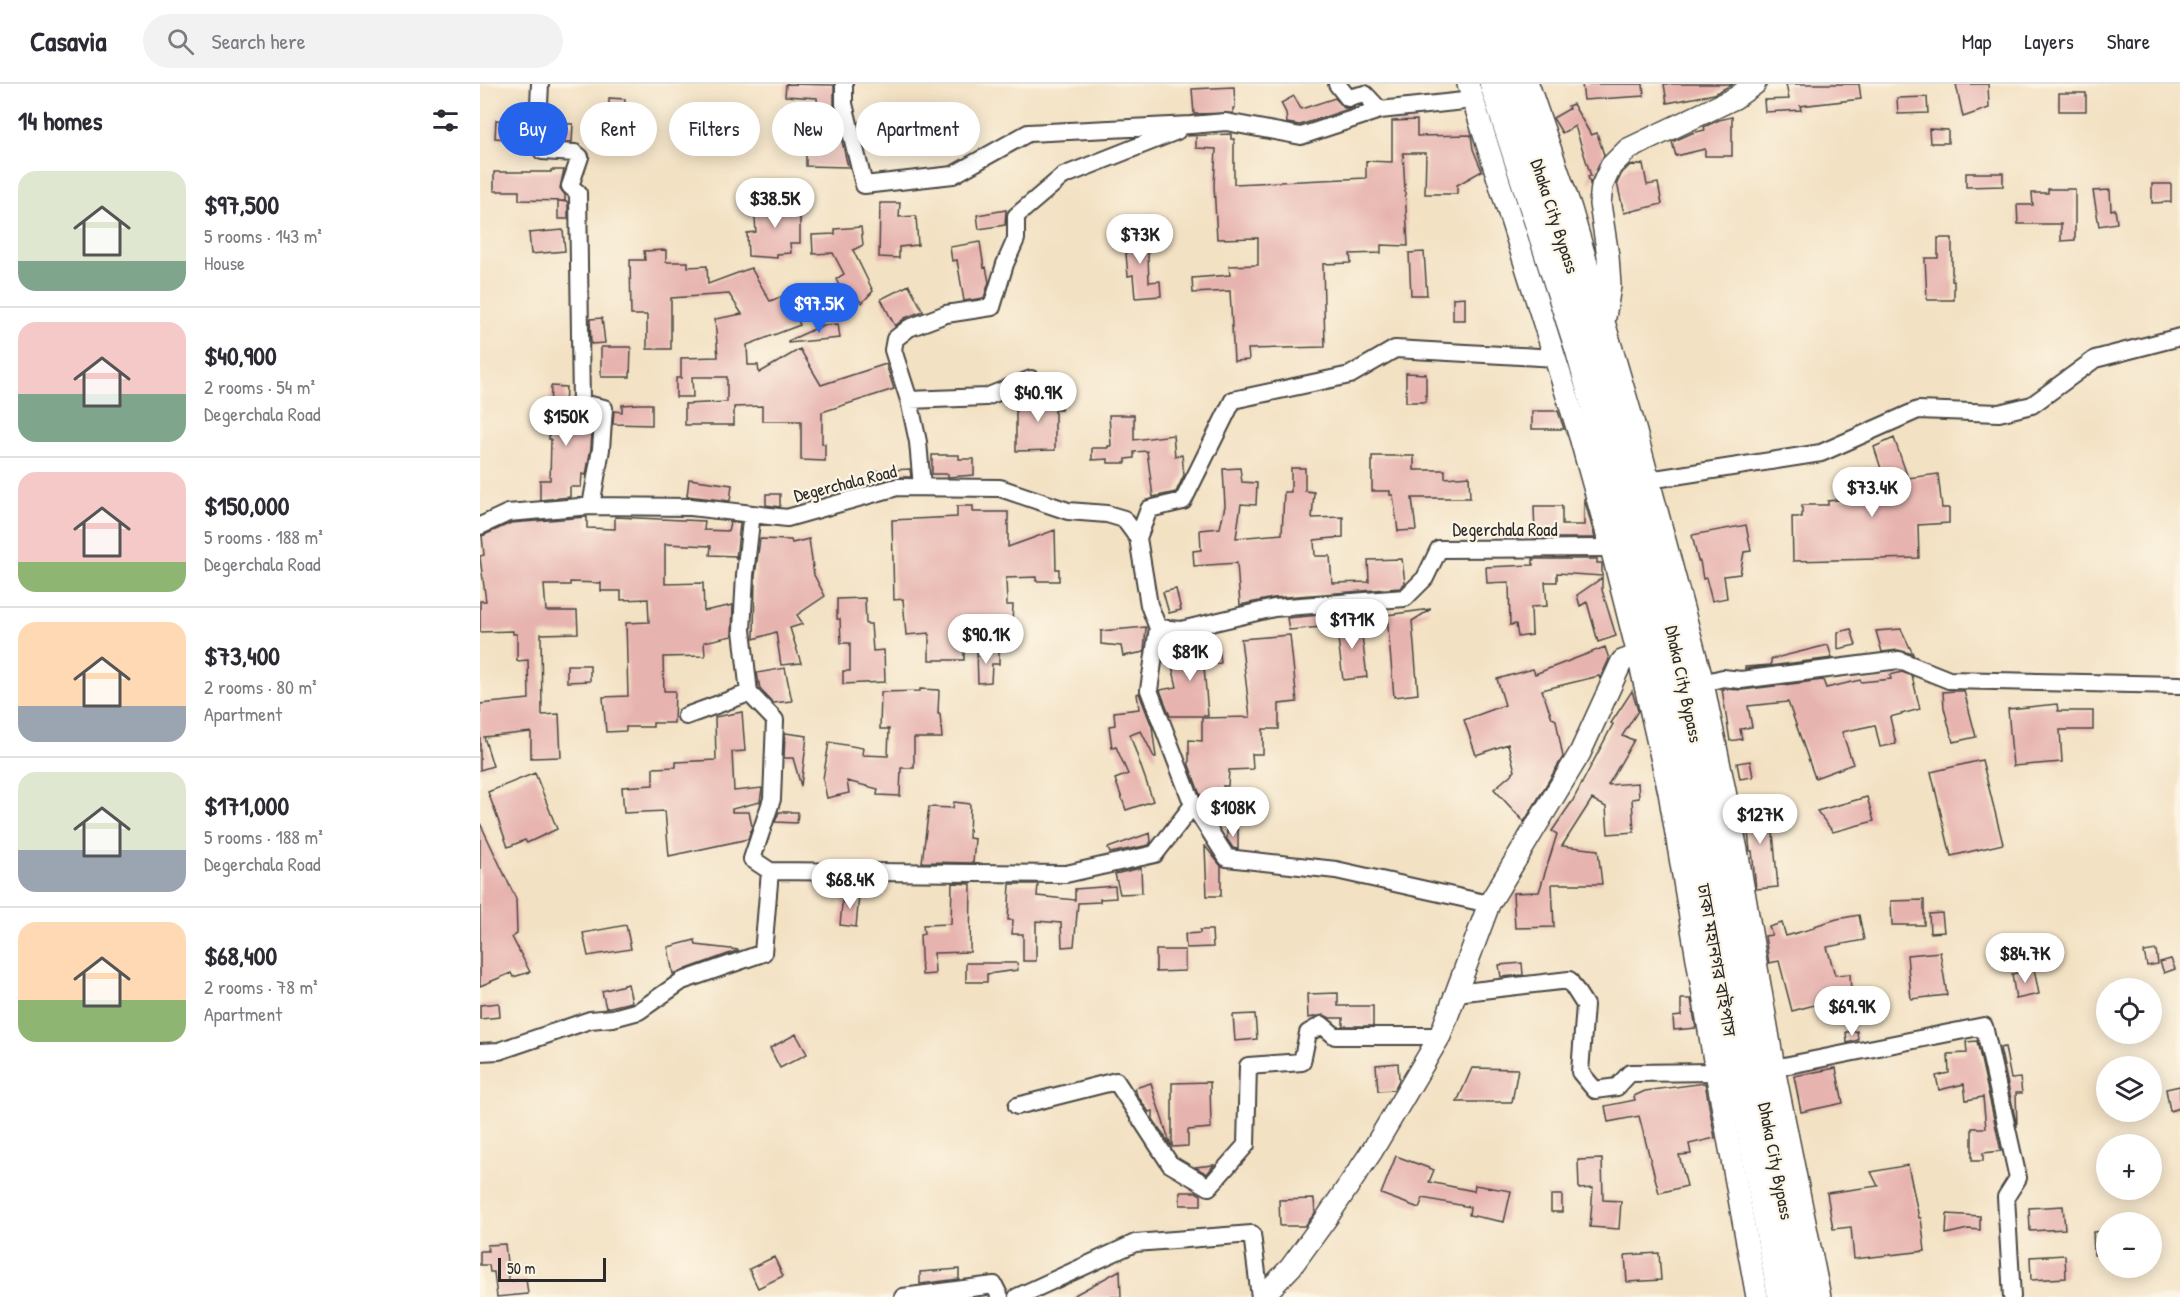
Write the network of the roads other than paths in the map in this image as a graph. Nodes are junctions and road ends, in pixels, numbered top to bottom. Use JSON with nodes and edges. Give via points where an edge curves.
{"nodes":[{"id":1,"x":540,"y":84,"type":"edge"},
{"id":2,"x":844,"y":84,"type":"edge"},
{"id":3,"x":1337,"y":84,"type":"edge"},
{"id":4,"x":1492,"y":84,"type":"edge"},
{"id":5,"x":1512,"y":84,"type":"edge"},
{"id":6,"x":1528,"y":84,"type":"edge"},
{"id":7,"x":1755,"y":84,"type":"edge"},
{"id":8,"x":1471,"y":92,"type":"edge"},
{"id":9,"x":1380,"y":110,"type":"junction"},
{"id":10,"x":1191,"y":126,"type":"junction"},
{"id":11,"x":1604,"y":322,"type":"junction"},
{"id":12,"x":2180,"y":337,"type":"edge"},
{"id":13,"x":1556,"y":358,"type":"junction"},
{"id":14,"x":1031,"y":379,"type":"dead end"},
{"id":15,"x":909,"y":400,"type":"junction"},
{"id":16,"x":1649,"y":480,"type":"junction"},
{"id":17,"x":922,"y":488,"type":"junction"},
{"id":18,"x":591,"y":506,"type":"junction"},
{"id":19,"x":751,"y":521,"type":"dead end"},
{"id":20,"x":480,"y":526,"type":"edge"},
{"id":21,"x":1138,"y":538,"type":"junction"},
{"id":22,"x":1611,"y":548,"type":"junction"},
{"id":23,"x":1635,"y":553,"type":"joint"},
{"id":24,"x":1158,"y":628,"type":"junction"},
{"id":25,"x":1638,"y":655,"type":"junction"},
{"id":26,"x":1703,"y":683,"type":"junction"},
{"id":27,"x":2180,"y":685,"type":"edge"},
{"id":28,"x":749,"y":693,"type":"junction"},
{"id":29,"x":686,"y":716,"type":"dead end"},
{"id":30,"x":1193,"y":805,"type":"junction"},
{"id":31,"x":770,"y":871,"type":"junction"},
{"id":32,"x":1489,"y":904,"type":"junction"},
{"id":33,"x":1456,"y":993,"type":"junction"},
{"id":34,"x":1440,"y":1036,"type":"junction"},
{"id":35,"x":480,"y":1052,"type":"edge"},
{"id":36,"x":1774,"y":1068,"type":"junction"},
{"id":37,"x":1716,"y":1072,"type":"junction"},
{"id":38,"x":1017,"y":1106,"type":"dead end"},
{"id":39,"x":903,"y":1297,"type":"edge"},
{"id":40,"x":1000,"y":1297,"type":"edge"},
{"id":41,"x":1017,"y":1297,"type":"edge"},
{"id":42,"x":1261,"y":1297,"type":"edge"},
{"id":43,"x":1757,"y":1297,"type":"edge"},
{"id":44,"x":1780,"y":1297,"type":"edge"},
{"id":45,"x":1801,"y":1297,"type":"edge"},
{"id":46,"x":1820,"y":1297,"type":"edge"},
{"id":47,"x":2012,"y":1297,"type":"edge"}],
"edges":[{"from":1,"to":18,"type":"street","via":[[537,144],[542,151],[575,153],[580,158],[570,186],[578,193],[581,403],[603,408]]},
{"from":2,"to":10,"type":"street","via":[[844,104],[864,185],[953,175],[1028,133]]},
{"from":3,"to":9,"type":"street","via":[[1348,98],[1365,94]]},
{"from":4,"to":23,"type":"highway","name":"Dhaka City Bypass","via":[[1577,348]]},
{"from":5,"to":45,"type":"highway","name":"Dhaka City Bypass","via":[[1617,414],[1672,623],[1706,783]]},
{"from":6,"to":11,"type":"main road"},
{"from":7,"to":11,"type":"main road","via":[[1735,98],[1628,149],[1611,166],[1602,186],[1600,204],[1610,286]]},
{"from":8,"to":9,"type":"street"},
{"from":8,"to":13,"type":"main road"},
{"from":9,"to":10,"type":"street","via":[[1301,136],[1226,122]]},
{"from":10,"to":15,"type":"street","via":[[1064,176],[1016,216],[1016,238],[993,307],[946,314],[909,328],[895,339],[893,350]]},
{"from":11,"to":16,"type":"main road"},
{"from":12,"to":16,"type":"street","via":[[2095,360],[2032,405],[1999,413],[1918,410],[1821,453]]},
{"from":13,"to":21,"type":"street","via":[[1395,349],[1350,375],[1233,400],[1183,501],[1149,509]]},
{"from":13,"to":22,"type":"main road"},
{"from":14,"to":15,"type":"street","via":[[986,397]]},
{"from":15,"to":17,"type":"street"},
{"from":16,"to":26,"type":"main road"},
{"from":17,"to":18,"type":"street","name":"Degerchala Road","via":[[897,488],[786,518],[691,507]]},
{"from":17,"to":21,"type":"street","name":"Degerchala Road","via":[[1000,488],[1068,511],[1124,519]]},
{"from":18,"to":20,"type":"street","name":"Degerchala Road","via":[[508,513]]},
{"from":19,"to":28,"type":"street","via":[[742,630]]},
{"from":21,"to":24,"type":"street","via":[[1149,605]]},
{"from":22,"to":24,"type":"street","name":"Degerchala Road","via":[[1439,549],[1425,578],[1405,598],[1275,608],[1181,630]]},
{"from":22,"to":25,"type":"main road"},
{"from":23,"to":44,"type":"highway","name":"ঢাকা মহানগর বাইপাস","via":[[1685,786]]},
{"from":24,"to":30,"type":"street","via":[[1149,690]]},
{"from":25,"to":32,"type":"main road","via":[[1622,661],[1580,753]]},
{"from":25,"to":37,"type":"main road","via":[[1669,792]]},
{"from":26,"to":27,"type":"street","via":[[1899,660],[1949,680]]},
{"from":26,"to":36,"type":"main road","via":[[1737,850]]},
{"from":28,"to":29,"type":"street"},
{"from":28,"to":31,"type":"street","via":[[776,720],[772,799],[752,860]]},
{"from":30,"to":31,"type":"street","via":[[1155,854],[1066,874]]},
{"from":30,"to":32,"type":"street","via":[[1227,858],[1336,870]]},
{"from":31,"to":35,"type":"street","via":[[763,952],[682,981],[639,1011],[590,1020],[500,1051]]},
{"from":32,"to":33,"type":"main road"},
{"from":33,"to":34,"type":"main road"},
{"from":33,"to":37,"type":"street","via":[[1569,980],[1585,1005],[1580,1072],[1595,1090],[1617,1088],[1630,1073]]},
{"from":34,"to":38,"type":"street","via":[[1335,1036],[1322,1025],[1308,1033],[1302,1062],[1248,1066],[1246,1145],[1209,1186],[1170,1164],[1116,1082]]},
{"from":34,"to":42,"type":"main road","via":[[1372,1151],[1328,1216],[1291,1267]]},
{"from":36,"to":46,"type":"main road"},
{"from":36,"to":47,"type":"street","via":[[1984,1026],[2018,1178],[2006,1197]]},
{"from":37,"to":43,"type":"main road"},
{"from":39,"to":40,"type":"street","via":[[994,1285]]},
{"from":41,"to":42,"type":"street","via":[[1136,1243],[1252,1234]]}]}
